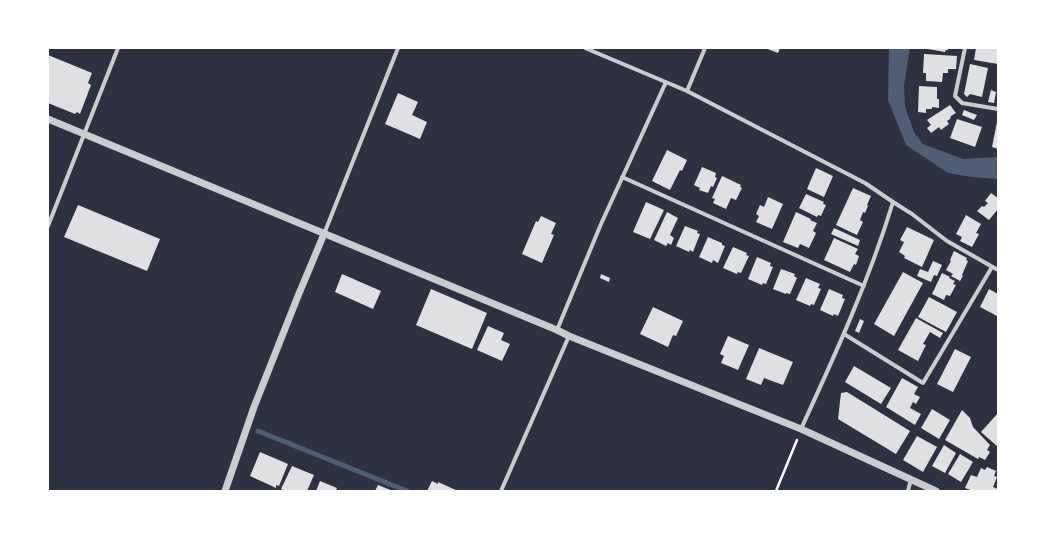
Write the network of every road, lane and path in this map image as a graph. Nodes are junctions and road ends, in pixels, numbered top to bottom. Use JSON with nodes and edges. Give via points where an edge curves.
{"nodes":[{"id":1,"x":118,"y":48,"type":"edge"},
{"id":2,"x":398,"y":48,"type":"edge"},
{"id":3,"x":585,"y":48,"type":"edge"},
{"id":4,"x":705,"y":48,"type":"edge"},
{"id":5,"x":966,"y":48,"type":"edge"},
{"id":6,"x":666,"y":82,"type":"junction"},
{"id":7,"x":687,"y":91,"type":"junction"},
{"id":8,"x":998,"y":109,"type":"edge"},
{"id":9,"x":48,"y":119,"type":"edge"},
{"id":10,"x":84,"y":134,"type":"junction"},
{"id":11,"x":622,"y":177,"type":"junction"},
{"id":12,"x":893,"y":202,"type":"junction"},
{"id":13,"x":48,"y":226,"type":"edge"},
{"id":14,"x":324,"y":234,"type":"junction"},
{"id":15,"x":992,"y":267,"type":"junction"},
{"id":16,"x":998,"y":270,"type":"edge"},
{"id":17,"x":864,"y":286,"type":"junction"},
{"id":18,"x":557,"y":330,"type":"junction"},
{"id":19,"x":844,"y":334,"type":"junction"},
{"id":20,"x":569,"y":336,"type":"junction"},
{"id":21,"x":801,"y":430,"type":"junction"},
{"id":22,"x":911,"y":479,"type":"junction"},
{"id":23,"x":225,"y":491,"type":"edge"},
{"id":24,"x":501,"y":491,"type":"edge"},
{"id":25,"x":776,"y":491,"type":"edge"},
{"id":26,"x":908,"y":491,"type":"edge"},
{"id":27,"x":936,"y":491,"type":"edge"}],
"edges":[{"from":1,"to":10,"type":"street"},
{"from":2,"to":14,"type":"street"},
{"from":3,"to":6,"type":"street"},
{"from":4,"to":7,"type":"street"},
{"from":5,"to":8,"type":"street","via":[[955,96],[962,103]]},
{"from":6,"to":7,"type":"street"},
{"from":6,"to":11,"type":"street"},
{"from":7,"to":12,"type":"street","via":[[865,183]]},
{"from":9,"to":10,"type":"street"},
{"from":10,"to":13,"type":"street"},
{"from":10,"to":14,"type":"street"},
{"from":11,"to":17,"type":"street"},
{"from":11,"to":18,"type":"street"},
{"from":12,"to":15,"type":"street","via":[[947,241]]},
{"from":12,"to":17,"type":"street"},
{"from":14,"to":18,"type":"street"},
{"from":14,"to":23,"type":"street","via":[[257,400]]},
{"from":15,"to":16,"type":"street"},
{"from":15,"to":19,"type":"street","via":[[923,383]]},
{"from":17,"to":19,"type":"street"},
{"from":18,"to":20,"type":"street"},
{"from":19,"to":21,"type":"street"},
{"from":20,"to":21,"type":"street"},
{"from":20,"to":24,"type":"street"},
{"from":21,"to":22,"type":"street"},
{"from":21,"to":25,"type":"path"},
{"from":22,"to":26,"type":"street"},
{"from":22,"to":27,"type":"street"}]}
